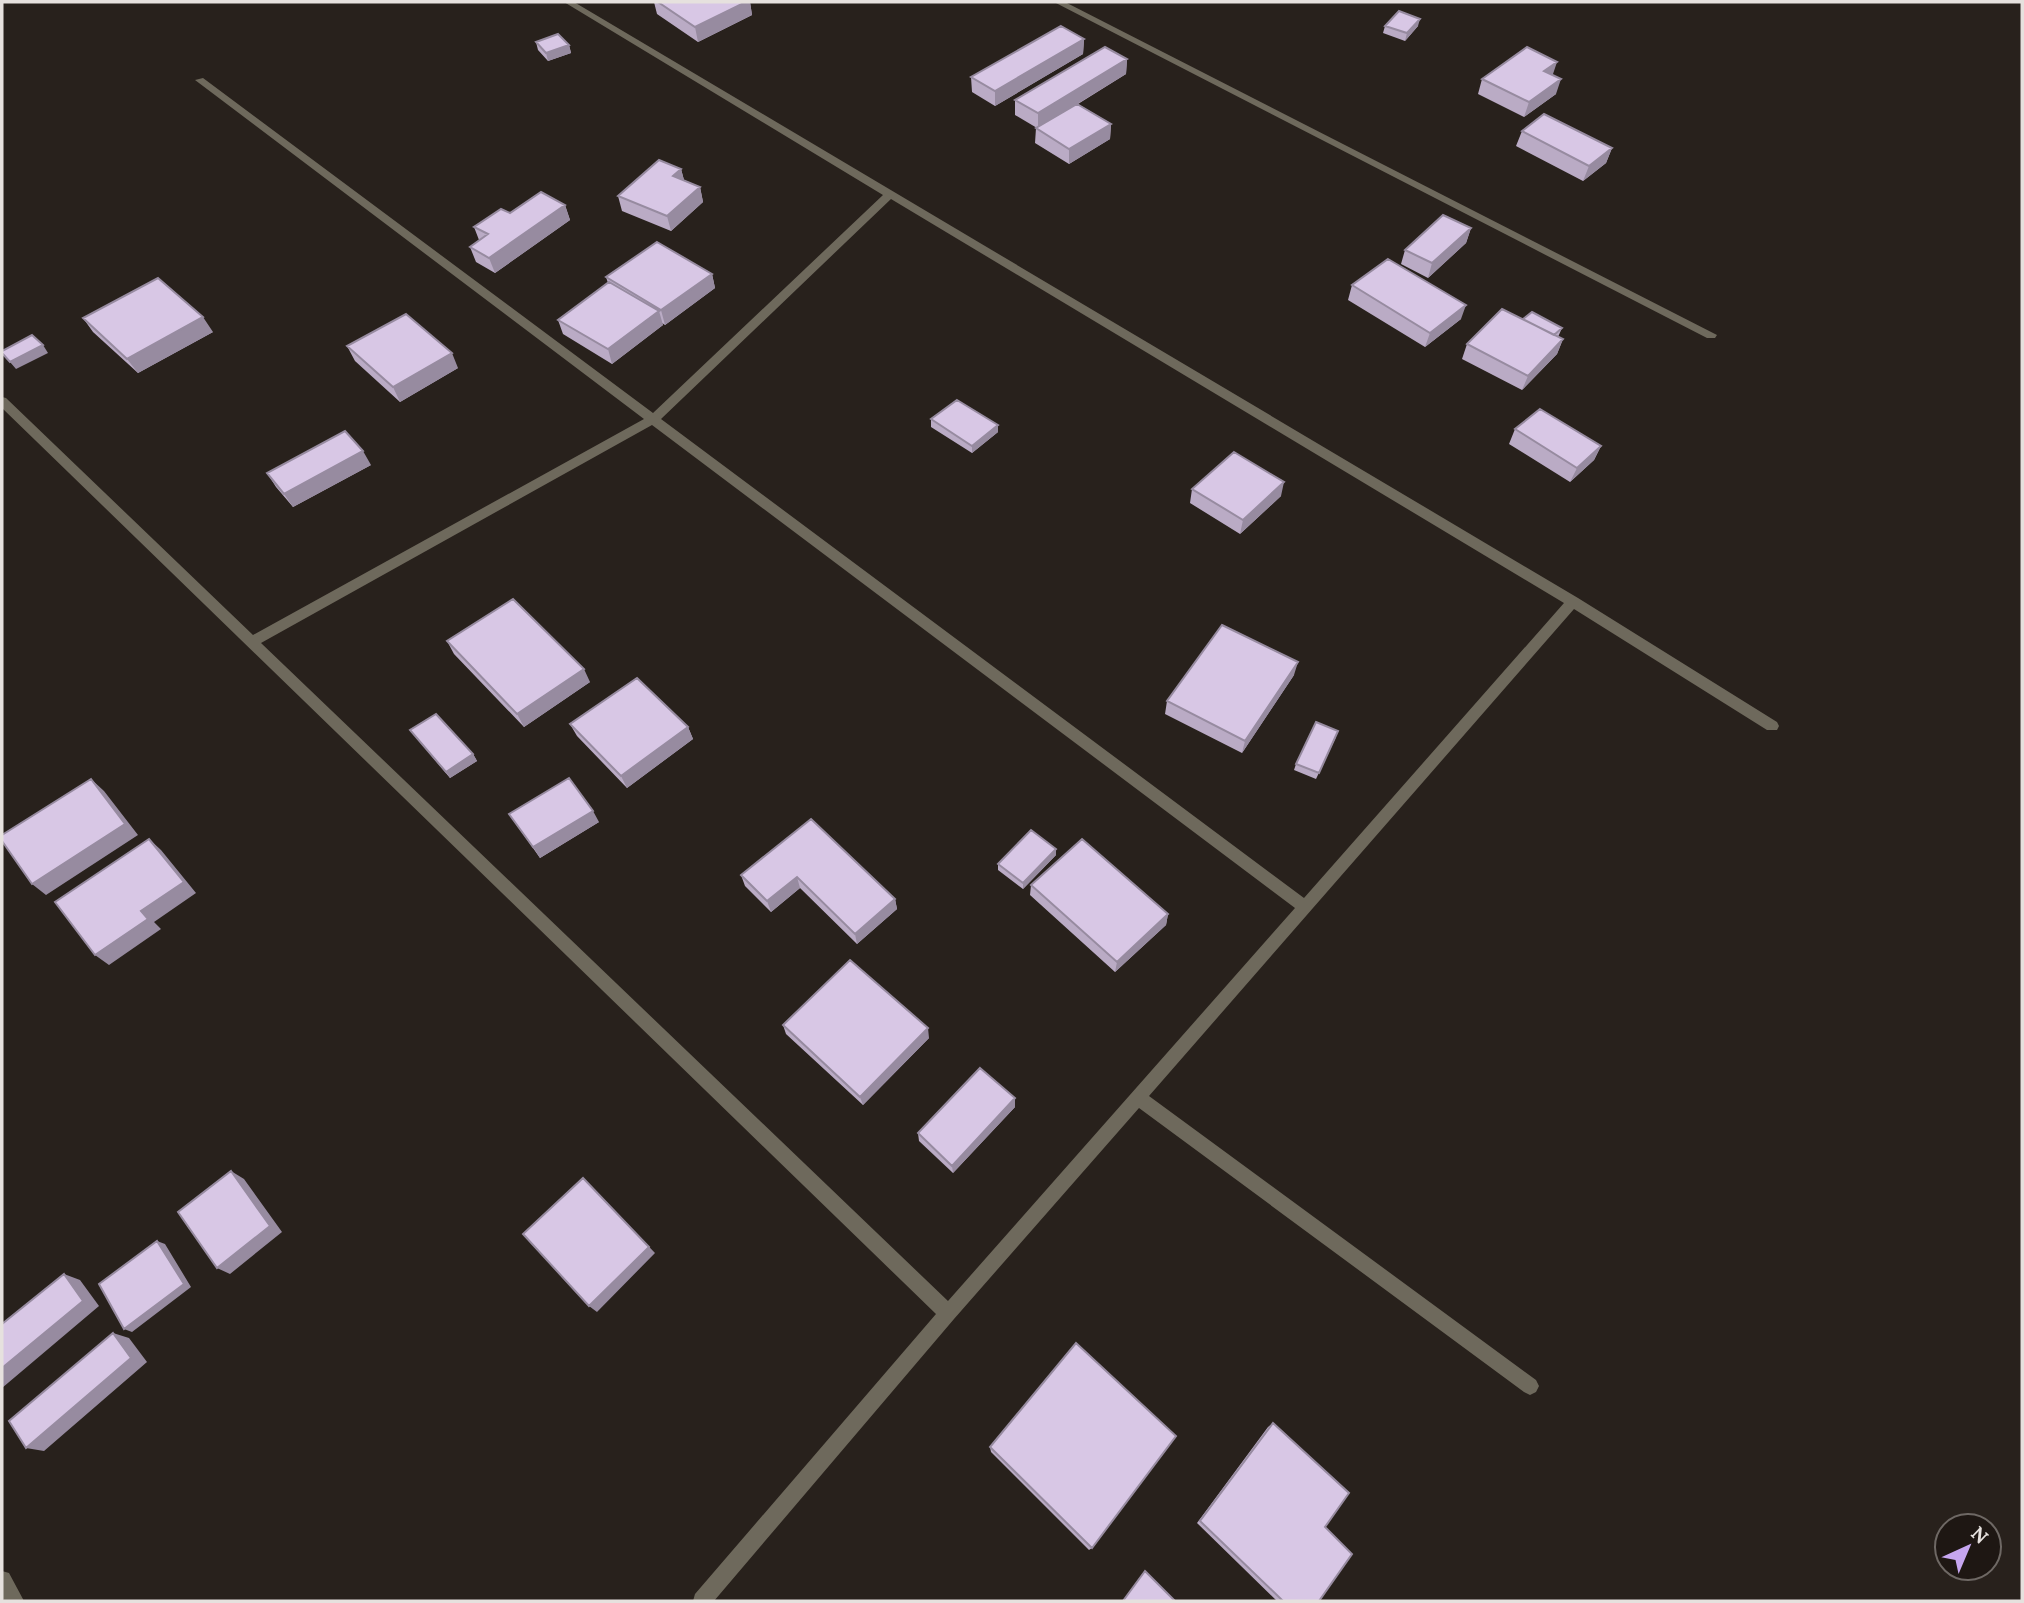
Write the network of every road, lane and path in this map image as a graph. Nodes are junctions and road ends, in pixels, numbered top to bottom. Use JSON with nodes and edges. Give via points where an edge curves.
{"nodes":[{"id":1,"x":568,"y":2,"type":"edge"},
{"id":2,"x":1059,"y":2,"type":"edge"},
{"id":3,"x":200,"y":80,"type":"dead end"},
{"id":4,"x":890,"y":194,"type":"junction"},
{"id":5,"x":1711,"y":335,"type":"dead end"},
{"id":6,"x":2,"y":401,"type":"edge"},
{"id":7,"x":653,"y":419,"type":"junction"},
{"id":8,"x":1573,"y":602,"type":"junction"},
{"id":9,"x":252,"y":642,"type":"junction"},
{"id":10,"x":1772,"y":726,"type":"dead end"},
{"id":11,"x":1304,"y":906,"type":"junction"},
{"id":12,"x":1137,"y":1097,"type":"junction"},
{"id":13,"x":948,"y":1312,"type":"junction"},
{"id":14,"x":1531,"y":1386,"type":"dead end"},
{"id":15,"x":2,"y":1580,"type":"edge"},
{"id":16,"x":15,"y":1601,"type":"edge"},
{"id":17,"x":702,"y":1601,"type":"edge"}],
"edges":[{"from":1,"to":4,"type":"street"},
{"from":2,"to":5,"type":"street"},
{"from":3,"to":7,"type":"street"},
{"from":4,"to":7,"type":"street"},
{"from":4,"to":8,"type":"street"},
{"from":6,"to":9,"type":"street"},
{"from":7,"to":9,"type":"street"},
{"from":7,"to":11,"type":"street"},
{"from":8,"to":10,"type":"street"},
{"from":8,"to":11,"type":"street"},
{"from":9,"to":13,"type":"street"},
{"from":11,"to":12,"type":"street"},
{"from":12,"to":13,"type":"street"},
{"from":12,"to":14,"type":"street"},
{"from":13,"to":17,"type":"street"},
{"from":15,"to":16,"type":"street"}]}
